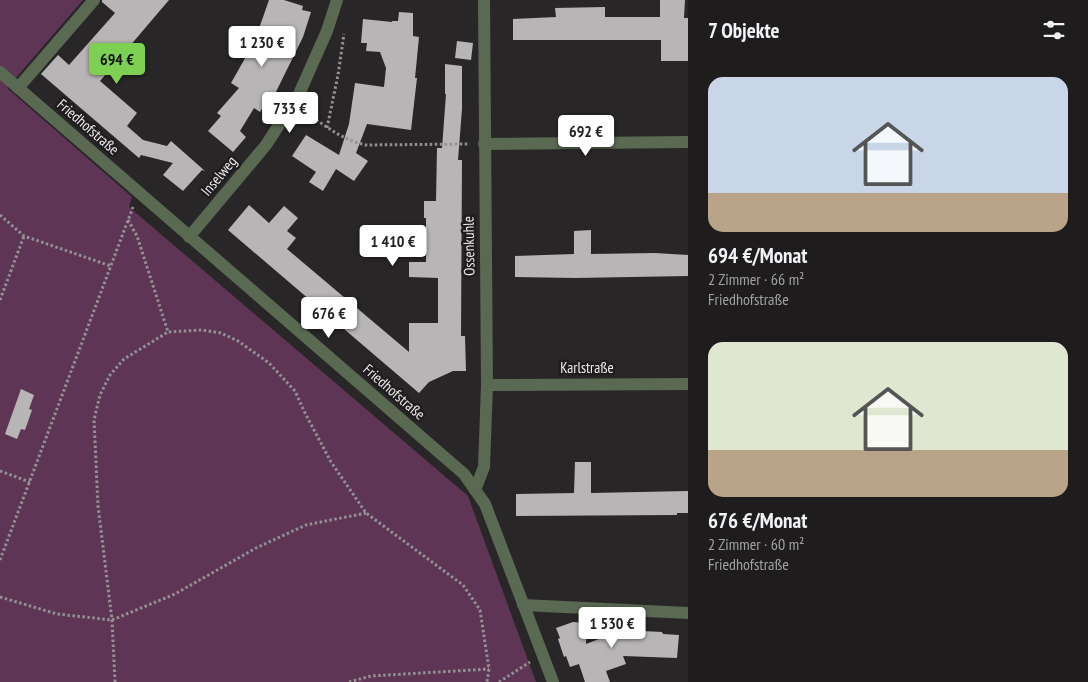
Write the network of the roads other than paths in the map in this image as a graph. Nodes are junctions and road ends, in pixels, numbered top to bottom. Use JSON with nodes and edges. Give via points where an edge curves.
{"nodes":[{"id":1,"x":94,"y":0,"type":"edge"},
{"id":2,"x":337,"y":0,"type":"edge"},
{"id":3,"x":484,"y":0,"type":"edge"},
{"id":4,"x":0,"y":72,"type":"edge"},
{"id":5,"x":18,"y":88,"type":"junction"},
{"id":6,"x":688,"y":142,"type":"edge"},
{"id":7,"x":484,"y":144,"type":"junction"},
{"id":8,"x":189,"y":237,"type":"junction"},
{"id":9,"x":688,"y":384,"type":"edge"},
{"id":10,"x":487,"y":385,"type":"junction"},
{"id":11,"x":475,"y":490,"type":"junction"},
{"id":12,"x":523,"y":605,"type":"junction"},
{"id":13,"x":688,"y":613,"type":"edge"},
{"id":14,"x":553,"y":682,"type":"edge"}],
"edges":[{"from":1,"to":5,"type":"street"},
{"from":2,"to":8,"type":"street","name":"Inselweg","via":[[299,94],[266,145]]},
{"from":3,"to":7,"type":"street","name":"Ossenkuhle"},
{"from":4,"to":5,"type":"street","name":"Friedhofstraße"},
{"from":5,"to":8,"type":"street","name":"Friedhofstraße"},
{"from":6,"to":7,"type":"street"},
{"from":7,"to":10,"type":"street","name":"Ossenkuhle"},
{"from":8,"to":11,"type":"street","name":"Friedhofstraße","via":[[464,474]]},
{"from":9,"to":10,"type":"street","name":"Karlstraße"},
{"from":10,"to":11,"type":"street","name":"Ossenkuhle","via":[[484,467]]},
{"from":11,"to":12,"type":"street","name":"Friedhofstraße","via":[[485,504]]},
{"from":12,"to":13,"type":"street"},
{"from":12,"to":14,"type":"street","name":"Friedhofstraße"}]}
